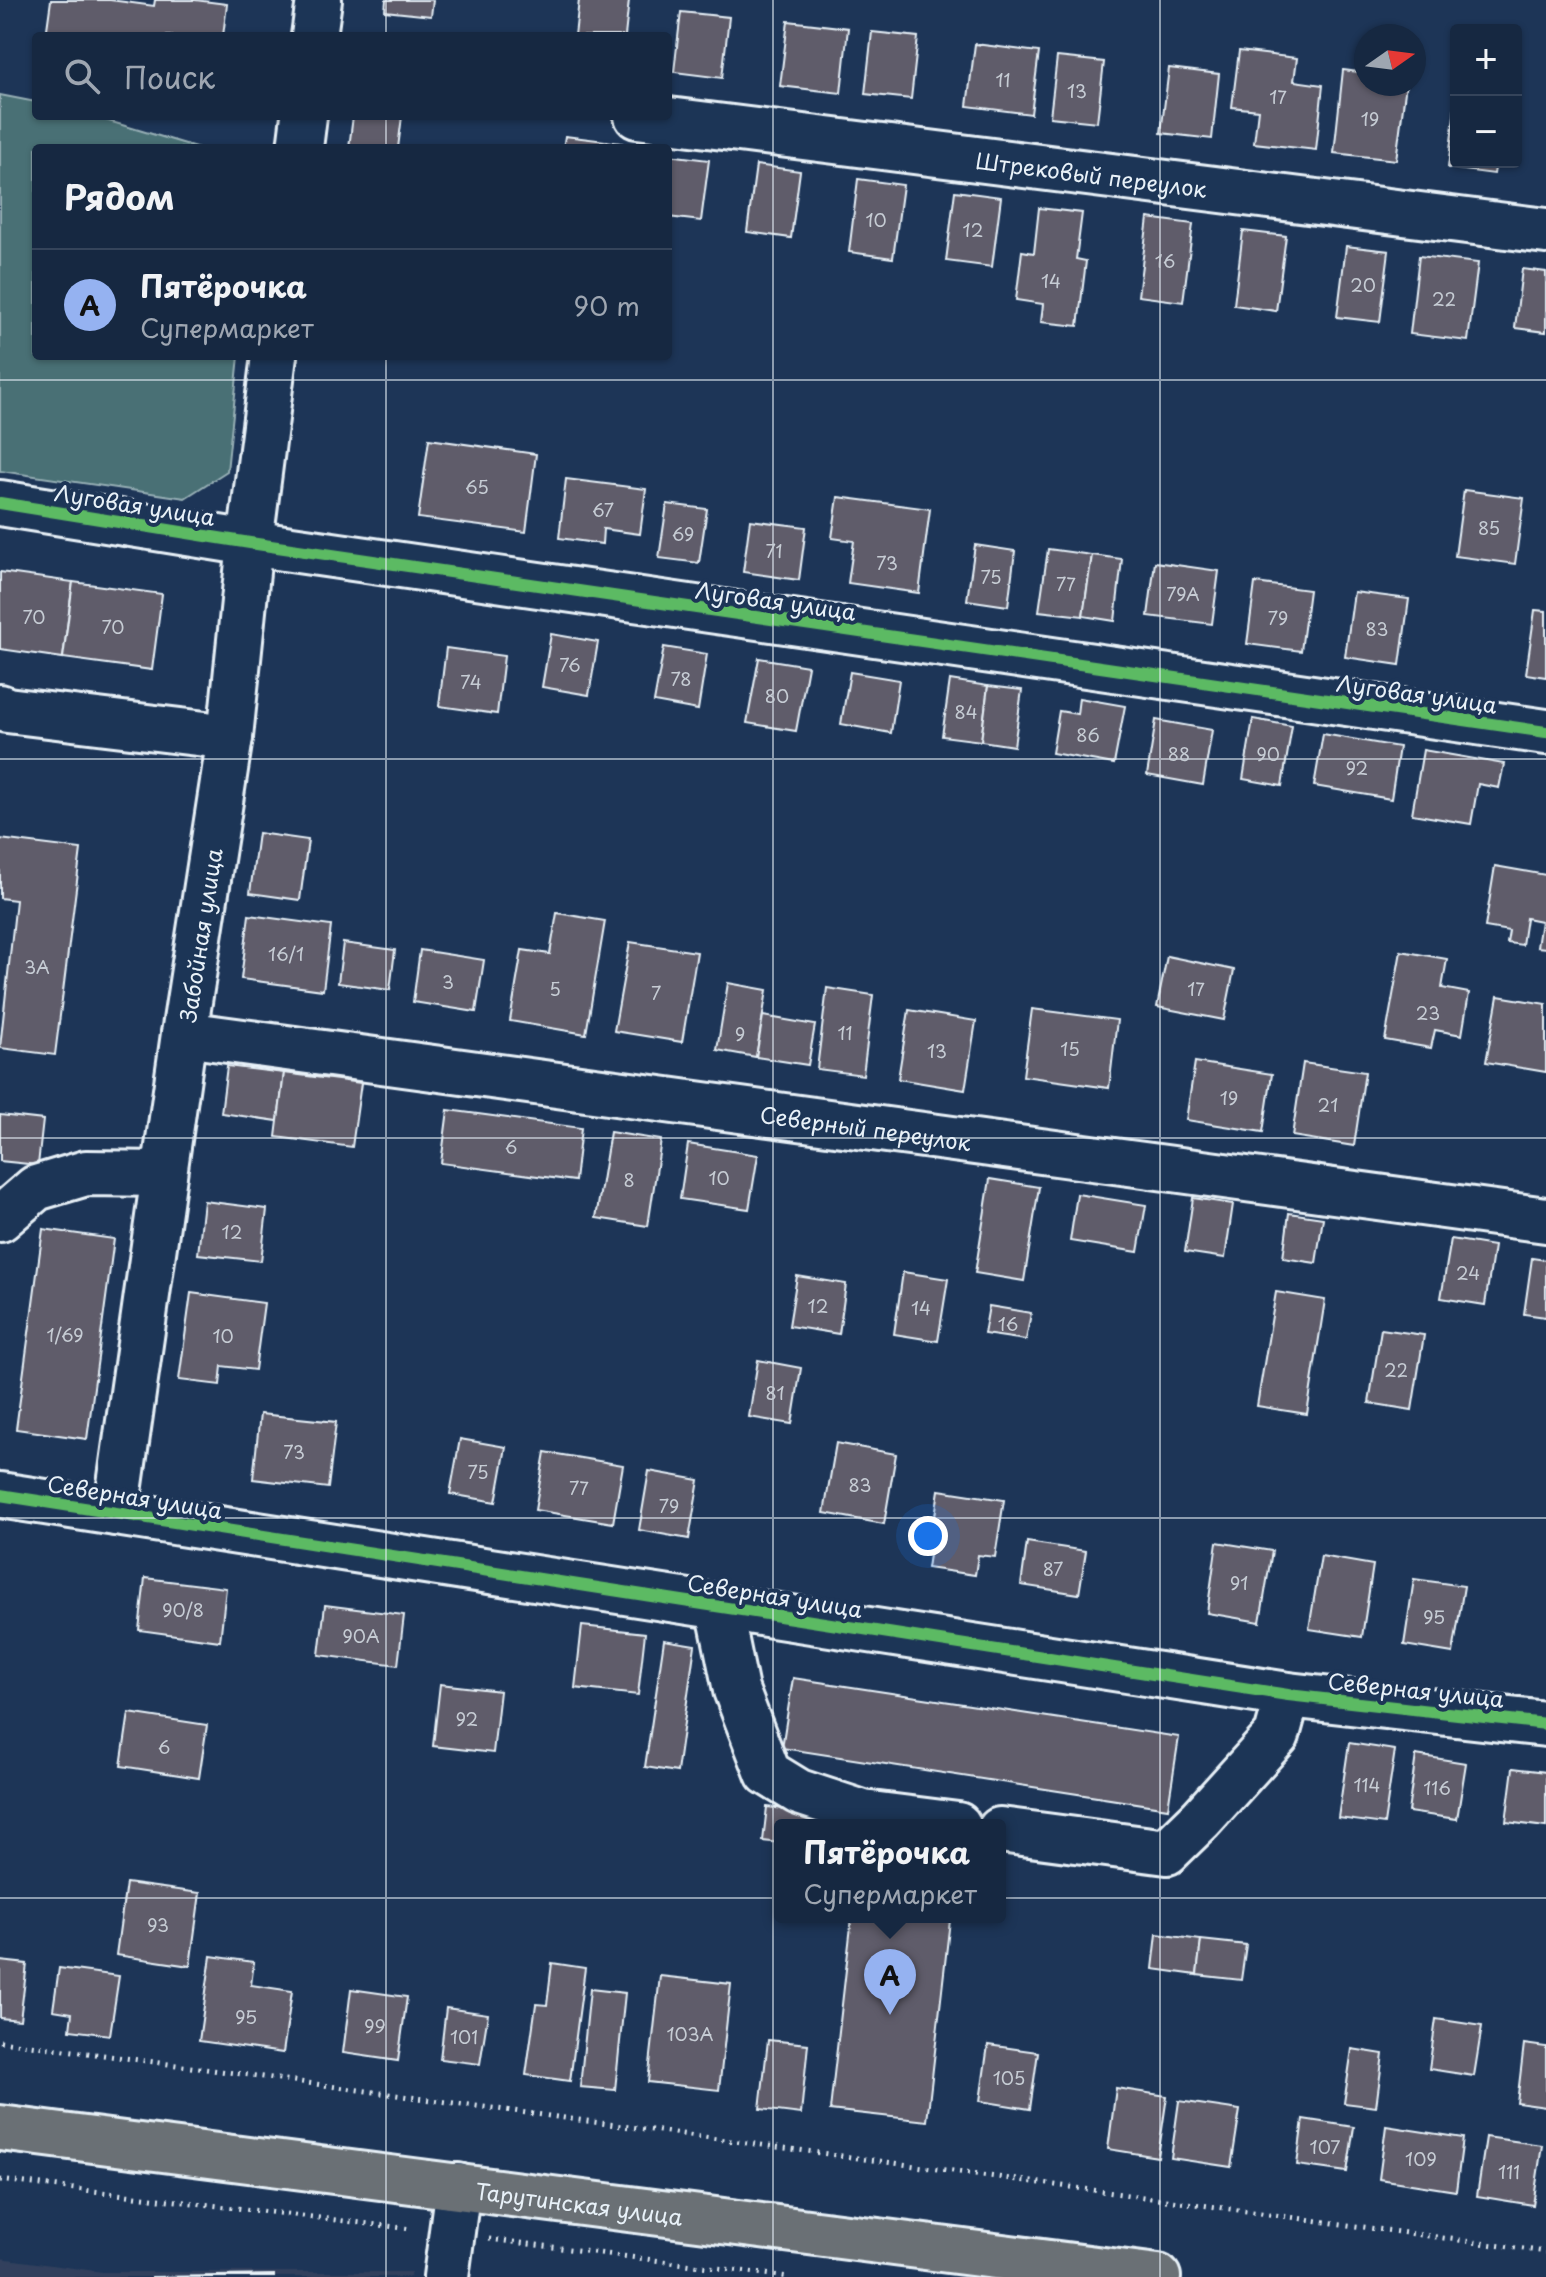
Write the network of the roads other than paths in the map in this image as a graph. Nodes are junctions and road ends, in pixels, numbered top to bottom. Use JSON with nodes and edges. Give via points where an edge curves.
{"nodes":[{"id":1,"x":319,"y":0,"type":"edge"},
{"id":2,"x":315,"y":32,"type":"edge"},
{"id":3,"x":304,"y":120,"type":"edge"},
{"id":4,"x":669,"y":120,"type":"edge"},
{"id":5,"x":300,"y":144,"type":"edge"},
{"id":6,"x":1546,"y":231,"type":"edge"},
{"id":7,"x":273,"y":360,"type":"edge"},
{"id":8,"x":0,"y":503,"type":"edge"},
{"id":9,"x":250,"y":543,"type":"junction"},
{"id":10,"x":0,"y":707,"type":"edge"},
{"id":11,"x":1546,"y":732,"type":"edge"},
{"id":12,"x":230,"y":737,"type":"junction"},
{"id":13,"x":184,"y":1034,"type":"junction"},
{"id":14,"x":164,"y":1174,"type":"junction"},
{"id":15,"x":0,"y":1219,"type":"edge"},
{"id":16,"x":1546,"y":1220,"type":"edge"},
{"id":17,"x":0,"y":1495,"type":"edge"},
{"id":18,"x":116,"y":1513,"type":"junction"},
{"id":19,"x":719,"y":1607,"type":"junction"},
{"id":20,"x":1288,"y":1695,"type":"junction"},
{"id":21,"x":1546,"y":1724,"type":"edge"},
{"id":22,"x":910,"y":1819,"type":"edge"},
{"id":23,"x":1006,"y":1831,"type":"edge"},
{"id":24,"x":0,"y":2128,"type":"edge"},
{"id":25,"x":458,"y":2186,"type":"junction"},
{"id":26,"x":446,"y":2277,"type":"edge"},
{"id":27,"x":1158,"y":2277,"type":"edge"}],
"edges":[{"from":1,"to":2,"type":"street"},
{"from":3,"to":5,"type":"street"},
{"from":4,"to":6,"type":"street","name":"Штрековый переулок"},
{"from":7,"to":9,"type":"street","name":"Забойная улица"},
{"from":8,"to":9,"type":"street","name":"Луговая улица"},
{"from":9,"to":11,"type":"street","name":"Луговая улица"},
{"from":9,"to":12,"type":"street","name":"Забойная улица"},
{"from":10,"to":12,"type":"street"},
{"from":12,"to":13,"type":"street","name":"Забойная улица"},
{"from":13,"to":14,"type":"street","name":"Забойная улица"},
{"from":13,"to":16,"type":"street","name":"Северный переулок"},
{"from":14,"to":15,"type":"street","via":[[86,1173],[36,1188]]},
{"from":14,"to":18,"type":"street","name":"Забойная улица"},
{"from":17,"to":18,"type":"street","name":"Северная улица"},
{"from":18,"to":19,"type":"street","name":"Северная улица"},
{"from":19,"to":20,"type":"street","name":"Северная улица"},
{"from":19,"to":22,"type":"street","via":[[736,1690],[768,1773],[799,1792],[863,1813]]},
{"from":20,"to":21,"type":"street","name":"Северная улица"},
{"from":20,"to":23,"type":"street","via":[[1277,1735],[1167,1852]]},
{"from":24,"to":25,"type":"main road","name":"Тарутинская улица"},
{"from":25,"to":26,"type":"street"},
{"from":25,"to":27,"type":"main road","name":"Тарутинская улица"}]}
